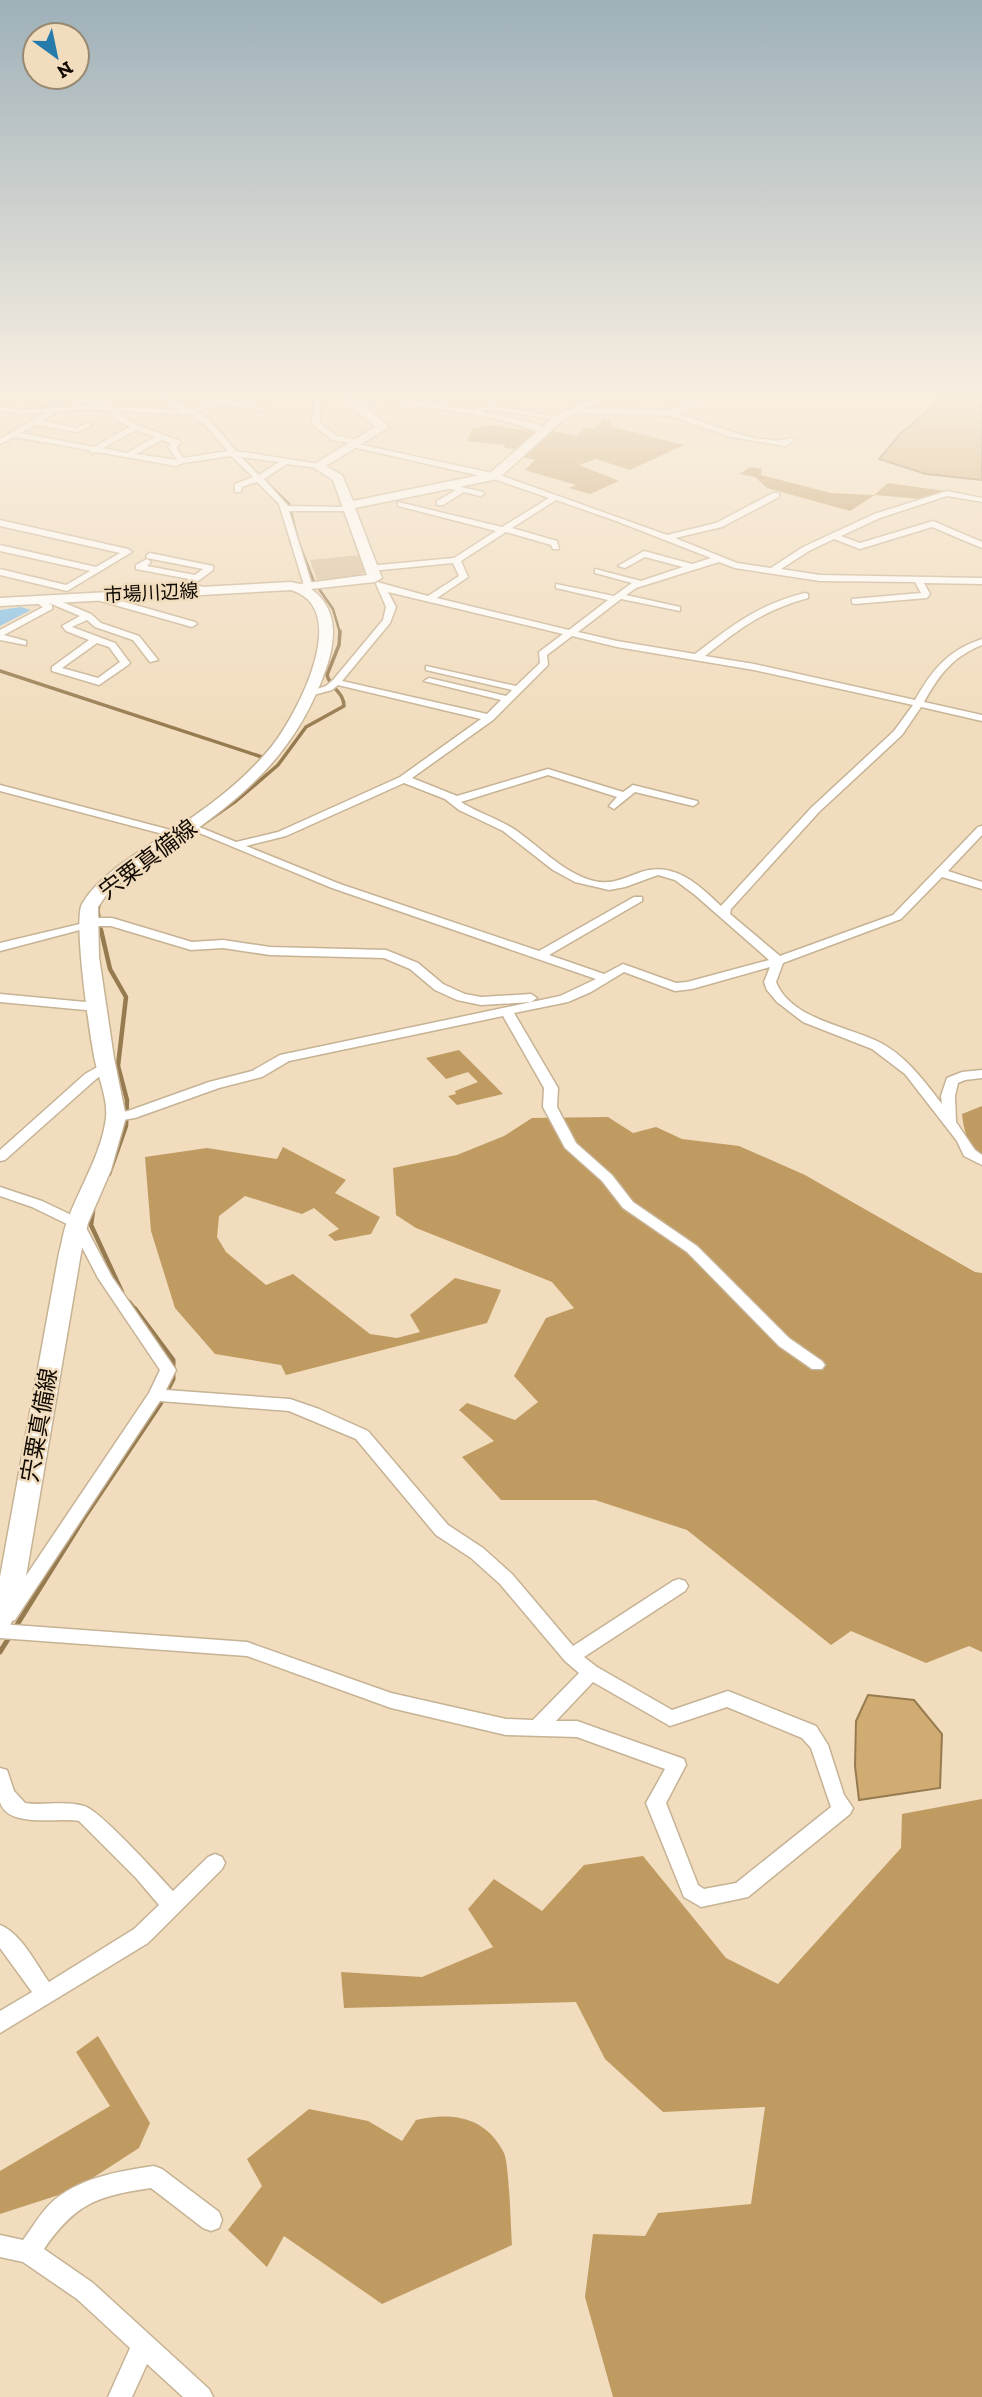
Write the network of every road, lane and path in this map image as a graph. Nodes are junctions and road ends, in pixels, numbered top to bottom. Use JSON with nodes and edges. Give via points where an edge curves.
{"nodes":[{"id":1,"x":288,"y":508,"type":"joint"},
{"id":2,"x":348,"y":508,"type":"joint"},
{"id":3,"x":417,"y":508,"type":"edge"},
{"id":4,"x":538,"y":508,"type":"edge"},
{"id":5,"x":584,"y":508,"type":"edge"},
{"id":6,"x":752,"y":508,"type":"edge"},
{"id":7,"x":902,"y":508,"type":"edge"},
{"id":8,"x":0,"y":523,"type":"edge"},
{"id":9,"x":504,"y":529,"type":"junction"},
{"id":10,"x":835,"y":537,"type":"junction"},
{"id":11,"x":666,"y":538,"type":"junction"},
{"id":12,"x":982,"y":545,"type":"edge"},
{"id":13,"x":556,"y":547,"type":"dead end"},
{"id":14,"x":0,"y":548,"type":"edge"},
{"id":15,"x":718,"y":559,"type":"junction"},
{"id":16,"x":456,"y":560,"type":"junction"},
{"id":17,"x":622,"y":566,"type":"dead end"},
{"id":18,"x":692,"y":566,"type":"junction"},
{"id":19,"x":97,"y":570,"type":"junction"},
{"id":20,"x":774,"y":570,"type":"junction"},
{"id":21,"x":598,"y":571,"type":"dead end"},
{"id":22,"x":0,"y":572,"type":"edge"},
{"id":23,"x":813,"y":577,"type":"junction"},
{"id":24,"x":196,"y":578,"type":"junction"},
{"id":25,"x":376,"y":578,"type":"junction"},
{"id":26,"x":982,"y":581,"type":"edge"},
{"id":27,"x":919,"y":582,"type":"junction"},
{"id":28,"x":640,"y":583,"type":"junction"},
{"id":29,"x":559,"y":586,"type":"dead end"},
{"id":30,"x":305,"y":587,"type":"junction"},
{"id":31,"x":67,"y":588,"type":"junction"},
{"id":32,"x":208,"y":590,"type":"junction"},
{"id":33,"x":93,"y":596,"type":"junction"},
{"id":34,"x":617,"y":598,"type":"junction"},
{"id":35,"x":47,"y":599,"type":"junction"},
{"id":36,"x":430,"y":599,"type":"junction"},
{"id":37,"x":855,"y":601,"type":"dead end"},
{"id":38,"x":0,"y":602,"type":"edge"},
{"id":39,"x":677,"y":609,"type":"dead end"},
{"id":40,"x":88,"y":616,"type":"junction"},
{"id":41,"x":192,"y":624,"type":"dead end"},
{"id":42,"x":571,"y":633,"type":"junction"},
{"id":43,"x":0,"y":635,"type":"edge"},
{"id":44,"x":96,"y":639,"type":"junction"},
{"id":45,"x":982,"y":642,"type":"edge"},
{"id":46,"x":23,"y":643,"type":"dead end"},
{"id":47,"x":698,"y":657,"type":"junction"},
{"id":48,"x":153,"y":660,"type":"dead end"},
{"id":49,"x":429,"y":668,"type":"dead end"},
{"id":50,"x":429,"y":681,"type":"dead end"},
{"id":51,"x":333,"y":684,"type":"junction"},
{"id":52,"x":518,"y":689,"type":"junction"},
{"id":53,"x":310,"y":693,"type":"junction"},
{"id":54,"x":508,"y":699,"type":"junction"},
{"id":55,"x":917,"y":704,"type":"junction"},
{"id":56,"x":489,"y":718,"type":"junction"},
{"id":57,"x":982,"y":718,"type":"edge"},
{"id":58,"x":404,"y":779,"type":"junction"},
{"id":59,"x":0,"y":788,"type":"edge"},
{"id":60,"x":624,"y":796,"type":"junction"},
{"id":61,"x":450,"y":799,"type":"junction"},
{"id":62,"x":692,"y":803,"type":"dead end"},
{"id":63,"x":614,"y":806,"type":"dead end"},
{"id":64,"x":190,"y":830,"type":"junction"},
{"id":65,"x":981,"y":831,"type":"edge"},
{"id":66,"x":235,"y":845,"type":"junction"},
{"id":67,"x":940,"y":872,"type":"junction"},
{"id":68,"x":982,"y":886,"type":"edge"},
{"id":69,"x":638,"y":898,"type":"dead end"},
{"id":70,"x":724,"y":915,"type":"junction"},
{"id":71,"x":94,"y":922,"type":"junction"},
{"id":72,"x":0,"y":947,"type":"edge"},
{"id":73,"x":539,"y":956,"type":"junction"},
{"id":74,"x":778,"y":961,"type":"junction"},
{"id":75,"x":605,"y":978,"type":"junction"},
{"id":76,"x":0,"y":998,"type":"edge"},
{"id":77,"x":553,"y":1001,"type":"junction"},
{"id":78,"x":96,"y":1007,"type":"junction"},
{"id":79,"x":506,"y":1011,"type":"junction"},
{"id":80,"x":106,"y":1066,"type":"junction"},
{"id":81,"x":982,"y":1073,"type":"edge"},
{"id":82,"x":123,"y":1116,"type":"junction"},
{"id":83,"x":950,"y":1122,"type":"junction"},
{"id":84,"x":0,"y":1157,"type":"edge"},
{"id":85,"x":982,"y":1161,"type":"edge"},
{"id":86,"x":0,"y":1191,"type":"edge"},
{"id":87,"x":77,"y":1223,"type":"junction"},
{"id":88,"x":817,"y":1365,"type":"dead end"},
{"id":89,"x":162,"y":1396,"type":"junction"},
{"id":90,"x":679,"y":1586,"type":"dead end"},
{"id":91,"x":4,"y":1629,"type":"edge"},
{"id":92,"x":571,"y":1656,"type":"junction"},
{"id":93,"x":590,"y":1672,"type":"junction"},
{"id":94,"x":538,"y":1727,"type":"junction"},
{"id":95,"x":0,"y":1776,"type":"edge"},
{"id":96,"x":215,"y":1863,"type":"dead end"},
{"id":97,"x":172,"y":1905,"type":"junction"},
{"id":98,"x":0,"y":1934,"type":"edge"},
{"id":99,"x":46,"y":1995,"type":"junction"},
{"id":100,"x":0,"y":2023,"type":"edge"},
{"id":101,"x":211,"y":2220,"type":"dead end"},
{"id":102,"x":0,"y":2246,"type":"edge"},
{"id":103,"x":29,"y":2252,"type":"junction"},
{"id":104,"x":144,"y":2344,"type":"junction"},
{"id":105,"x":120,"y":2397,"type":"edge"},
{"id":106,"x":201,"y":2397,"type":"edge"}],
"edges":[{"from":1,"to":2,"type":"street"},
{"from":1,"to":30,"type":"street"},
{"from":2,"to":25,"type":"main road"},
{"from":3,"to":9,"type":"street"},
{"from":4,"to":9,"type":"street"},
{"from":5,"to":11,"type":"street"},
{"from":6,"to":11,"type":"street","via":[[719,525]]},
{"from":7,"to":10,"type":"street"},
{"from":8,"to":19,"type":"street","via":[[128,552]]},
{"from":9,"to":13,"type":"street"},
{"from":9,"to":16,"type":"street"},
{"from":10,"to":12,"type":"street","via":[[860,546],[933,524]]},
{"from":10,"to":20,"type":"street"},
{"from":11,"to":15,"type":"street"},
{"from":14,"to":19,"type":"street"},
{"from":15,"to":18,"type":"street"},
{"from":15,"to":20,"type":"street"},
{"from":16,"to":25,"type":"street"},
{"from":16,"to":36,"type":"street","via":[[464,577]]},
{"from":17,"to":18,"type":"street","via":[[644,554]]},
{"from":18,"to":28,"type":"street"},
{"from":19,"to":31,"type":"street"},
{"from":20,"to":23,"type":"street"},
{"from":21,"to":28,"type":"street"},
{"from":22,"to":31,"type":"street"},
{"from":23,"to":27,"type":"street"},
{"from":23,"to":47,"type":"street","via":[[806,593],[747,620]]},
{"from":24,"to":24,"type":"street","via":[[139,567],[149,559],[210,568]]},
{"from":24,"to":32,"type":"street","via":[[187,585]]},
{"from":25,"to":30,"type":"main road"},
{"from":25,"to":36,"type":"street"},
{"from":25,"to":51,"type":"street","via":[[391,607],[387,621]]},
{"from":26,"to":27,"type":"street"},
{"from":27,"to":37,"type":"street","via":[[924,596]]},
{"from":28,"to":34,"type":"street"},
{"from":29,"to":34,"type":"street"},
{"from":30,"to":32,"type":"main road","name":"市場川辺線"},
{"from":30,"to":53,"type":"main road","name":"宍粟真備線","via":[[317,600],[328,626]]},
{"from":31,"to":35,"type":"street"},
{"from":32,"to":33,"type":"main road","name":"市場川辺線"},
{"from":33,"to":35,"type":"main road","name":"市場川辺線"},
{"from":33,"to":41,"type":"street"},
{"from":34,"to":39,"type":"street"},
{"from":34,"to":42,"type":"street"},
{"from":35,"to":38,"type":"main road","name":"市場川辺線"},
{"from":35,"to":40,"type":"street"},
{"from":35,"to":43,"type":"street","via":[[49,607]]},
{"from":36,"to":42,"type":"street"},
{"from":40,"to":44,"type":"street","via":[[67,626]]},
{"from":40,"to":48,"type":"street","via":[[97,625],[136,638]]},
{"from":42,"to":47,"type":"street"},
{"from":42,"to":52,"type":"street","via":[[542,654],[545,663]]},
{"from":43,"to":46,"type":"street"},
{"from":44,"to":44,"type":"street","via":[[113,645],[125,663],[99,682],[55,669]]},
{"from":45,"to":55,"type":"street","via":[[953,654],[936,669]]},
{"from":47,"to":55,"type":"street"},
{"from":49,"to":52,"type":"street"},
{"from":50,"to":54,"type":"street"},
{"from":51,"to":53,"type":"street"},
{"from":51,"to":56,"type":"street"},
{"from":52,"to":54,"type":"street"},
{"from":53,"to":64,"type":"main road","name":"宍粟真備線","via":[[269,762]]},
{"from":54,"to":56,"type":"street"},
{"from":55,"to":57,"type":"street"},
{"from":55,"to":70,"type":"street","via":[[896,734],[772,854],[725,908]]},
{"from":56,"to":58,"type":"street"},
{"from":58,"to":61,"type":"street"},
{"from":58,"to":66,"type":"street","via":[[282,834]]},
{"from":59,"to":64,"type":"street"},
{"from":60,"to":61,"type":"street","via":[[548,772],[467,798]]},
{"from":60,"to":62,"type":"street","via":[[633,788]]},
{"from":60,"to":63,"type":"street"},
{"from":61,"to":70,"type":"street","via":[[509,831],[577,880],[612,886],[629,884],[647,874],[670,873]]},
{"from":64,"to":66,"type":"street"},
{"from":64,"to":71,"type":"main road","name":"宍粟真備線","via":[[103,887],[89,907]]},
{"from":65,"to":67,"type":"street"},
{"from":66,"to":73,"type":"street","via":[[336,886]]},
{"from":67,"to":68,"type":"street"},
{"from":67,"to":74,"type":"street","via":[[897,917]]},
{"from":69,"to":73,"type":"street"},
{"from":70,"to":74,"type":"street"},
{"from":71,"to":72,"type":"street"},
{"from":71,"to":77,"type":"street","via":[[147,930],[191,946],[386,954],[414,966],[439,987],[461,997]]},
{"from":71,"to":78,"type":"main road","name":"宍粟真備線"},
{"from":73,"to":75,"type":"street"},
{"from":74,"to":75,"type":"street","via":[[688,986],[675,987],[629,968]]},
{"from":74,"to":83,"type":"street","via":[[771,982],[781,999],[807,1018],[888,1054],[910,1071]]},
{"from":75,"to":77,"type":"street"},
{"from":76,"to":78,"type":"street"},
{"from":77,"to":79,"type":"street"},
{"from":78,"to":80,"type":"main road","name":"宍粟真備線"},
{"from":79,"to":82,"type":"street","via":[[285,1058],[257,1074]]},
{"from":79,"to":88,"type":"street","via":[[551,1088],[550,1107],[570,1145],[607,1178],[628,1205],[692,1249],[784,1342]]},
{"from":80,"to":82,"type":"main road","name":"宍粟真備線"},
{"from":80,"to":84,"type":"street"},
{"from":81,"to":83,"type":"street","via":[[952,1081]]},
{"from":82,"to":87,"type":"main road","name":"宍粟真備線"},
{"from":83,"to":85,"type":"street","via":[[969,1153]]},
{"from":86,"to":87,"type":"street"},
{"from":87,"to":89,"type":"street","via":[[105,1278],[167,1365]]},
{"from":87,"to":91,"type":"main road","name":"宍粟真備線"},
{"from":89,"to":91,"type":"street"},
{"from":89,"to":92,"type":"street","via":[[290,1405],[362,1435],[442,1530],[506,1579]]},
{"from":90,"to":92,"type":"street"},
{"from":91,"to":94,"type":"street","via":[[247,1649],[391,1700],[506,1727]]},
{"from":92,"to":93,"type":"street"},
{"from":93,"to":94,"type":"street"},
{"from":93,"to":94,"type":"street","via":[[670,1718],[728,1699],[809,1732],[819,1745],[836,1800],[843,1808],[741,1891],[701,1898],[691,1891],[656,1803],[677,1765],[578,1729]]},
{"from":95,"to":97,"type":"street","via":[[11,1807],[23,1812],[73,1810],[84,1814]]},
{"from":96,"to":97,"type":"street"},
{"from":97,"to":99,"type":"street","via":[[141,1936]]},
{"from":98,"to":99,"type":"street"},
{"from":99,"to":100,"type":"street"},
{"from":101,"to":103,"type":"street","via":[[155,2177],[129,2180],[70,2203]]},
{"from":102,"to":103,"type":"street"},
{"from":103,"to":104,"type":"street","via":[[85,2291]]},
{"from":104,"to":105,"type":"street"},
{"from":104,"to":106,"type":"street"}]}
